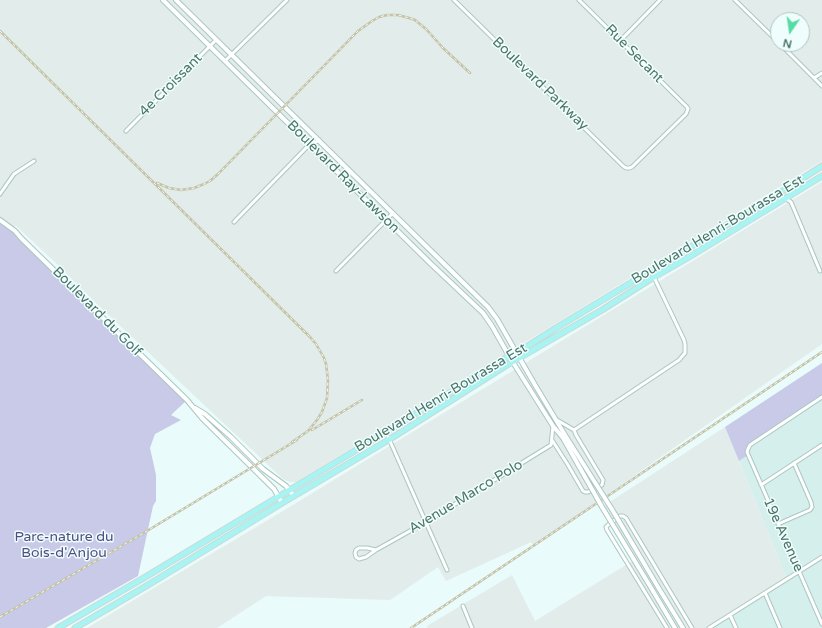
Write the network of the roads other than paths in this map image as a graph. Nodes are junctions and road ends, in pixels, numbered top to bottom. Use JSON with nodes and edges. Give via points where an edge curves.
{"nodes":[{"id":1,"x":163,"y":0,"type":"edge"},
{"id":2,"x":176,"y":0,"type":"edge"},
{"id":3,"x":286,"y":0,"type":"edge"},
{"id":4,"x":454,"y":0,"type":"edge"},
{"id":5,"x":579,"y":0,"type":"edge"},
{"id":6,"x":660,"y":0,"type":"edge"},
{"id":7,"x":735,"y":0,"type":"edge"},
{"id":8,"x":770,"y":34,"type":"edge"},
{"id":9,"x":216,"y":40,"type":"junction"},
{"id":10,"x":620,"y":41,"type":"junction"},
{"id":11,"x":210,"y":46,"type":"junction"},
{"id":12,"x":788,"y":52,"type":"edge"},
{"id":13,"x":232,"y":54,"type":"junction"},
{"id":14,"x":225,"y":61,"type":"junction"},
{"id":15,"x":822,"y":73,"type":"edge"},
{"id":16,"x":814,"y":78,"type":"junction"},
{"id":17,"x":822,"y":86,"type":"edge"},
{"id":18,"x":688,"y":109,"type":"joint"},
{"id":19,"x":126,"y":131,"type":"dead end"},
{"id":20,"x":319,"y":140,"type":"junction"},
{"id":21,"x":311,"y":145,"type":"junction"},
{"id":22,"x":34,"y":161,"type":"dead end"},
{"id":23,"x":822,"y":166,"type":"edge"},
{"id":24,"x":822,"y":176,"type":"edge"},
{"id":25,"x":0,"y":194,"type":"edge"},
{"id":26,"x":778,"y":194,"type":"junction"},
{"id":27,"x":785,"y":198,"type":"junction"},
{"id":28,"x":393,"y":213,"type":"junction"},
{"id":29,"x":386,"y":219,"type":"junction"},
{"id":30,"x":0,"y":220,"type":"edge"},
{"id":31,"x":234,"y":222,"type":"dead end"},
{"id":32,"x":404,"y":224,"type":"junction"},
{"id":33,"x":398,"y":230,"type":"junction"},
{"id":34,"x":336,"y":271,"type":"dead end"},
{"id":35,"x":651,"y":271,"type":"junction"},
{"id":36,"x":820,"y":271,"type":"dead end"},
{"id":37,"x":654,"y":277,"type":"junction"},
{"id":38,"x":517,"y":352,"type":"junction"},
{"id":39,"x":509,"y":356,"type":"junction"},
{"id":40,"x":520,"y":358,"type":"junction"},
{"id":41,"x":513,"y":362,"type":"junction"},
{"id":42,"x":822,"y":397,"type":"edge"},
{"id":43,"x":193,"y":407,"type":"junction"},
{"id":44,"x":557,"y":420,"type":"junction"},
{"id":45,"x":553,"y":426,"type":"junction"},
{"id":46,"x":574,"y":430,"type":"junction"},
{"id":47,"x":386,"y":432,"type":"junction"},
{"id":48,"x":564,"y":436,"type":"junction"},
{"id":49,"x":390,"y":439,"type":"junction"},
{"id":50,"x":552,"y":440,"type":"junction"},
{"id":51,"x":822,"y":445,"type":"edge"},
{"id":52,"x":794,"y":463,"type":"junction"},
{"id":53,"x":761,"y":485,"type":"junction"},
{"id":54,"x":289,"y":490,"type":"junction"},
{"id":55,"x":279,"y":496,"type":"junction"},
{"id":56,"x":294,"y":496,"type":"junction"},
{"id":57,"x":282,"y":503,"type":"junction"},
{"id":58,"x":426,"y":522,"type":"junction"},
{"id":59,"x":778,"y":524,"type":"junction"},
{"id":60,"x":376,"y":550,"type":"junction"},
{"id":61,"x":822,"y":557,"type":"edge"},
{"id":62,"x":447,"y":570,"type":"dead end"},
{"id":63,"x":799,"y":571,"type":"junction"},
{"id":64,"x":765,"y":593,"type":"junction"},
{"id":65,"x":463,"y":606,"type":"dead end"},
{"id":66,"x":730,"y":615,"type":"junction"},
{"id":67,"x":822,"y":624,"type":"edge"},
{"id":68,"x":58,"y":628,"type":"edge"},
{"id":69,"x":75,"y":628,"type":"edge"},
{"id":70,"x":472,"y":628,"type":"edge"},
{"id":71,"x":667,"y":628,"type":"edge"},
{"id":72,"x":675,"y":628,"type":"edge"},
{"id":73,"x":683,"y":628,"type":"edge"},
{"id":74,"x":692,"y":628,"type":"edge"},
{"id":75,"x":709,"y":628,"type":"edge"},
{"id":76,"x":736,"y":628,"type":"edge"},
{"id":77,"x":780,"y":628,"type":"edge"}],
"edges":[{"from":1,"to":11,"type":"street","name":"Boulevard Ray-Lawson"},
{"from":2,"to":9,"type":"street","name":"Boulevard Ray-Lawson"},
{"from":3,"to":13,"type":"street"},
{"from":4,"to":18,"type":"street","name":"Boulevard Parkway","via":[[626,168],[635,165]]},
{"from":5,"to":10,"type":"street","name":"Rue Secant"},
{"from":6,"to":10,"type":"street"},
{"from":7,"to":8,"type":"street"},
{"from":9,"to":11,"type":"street","name":"4e Croissant"},
{"from":9,"to":13,"type":"street","name":"Boulevard Ray-Lawson"},
{"from":10,"to":18,"type":"street","name":"Rue Secant"},
{"from":11,"to":14,"type":"street","name":"Boulevard Ray-Lawson"},
{"from":11,"to":19,"type":"street","name":"4e Croissant"},
{"from":12,"to":16,"type":"street"},
{"from":13,"to":14,"type":"street"},
{"from":13,"to":20,"type":"street","name":"Boulevard Ray-Lawson"},
{"from":14,"to":21,"type":"street","name":"Boulevard Ray-Lawson"},
{"from":15,"to":16,"type":"street"},
{"from":16,"to":17,"type":"street"},
{"from":20,"to":21,"type":"street"},
{"from":20,"to":28,"type":"street","name":"Boulevard Ray-Lawson"},
{"from":21,"to":29,"type":"street","name":"Boulevard Ray-Lawson"},
{"from":21,"to":31,"type":"street"},
{"from":22,"to":25,"type":"street","via":[[14,174]]},
{"from":23,"to":26,"type":"main road","name":"Boulevard Henri-Bourassa Est"},
{"from":24,"to":27,"type":"main road","name":"Boulevard Henri-Bourassa Est"},
{"from":26,"to":27,"type":"street"},
{"from":26,"to":35,"type":"main road","name":"Boulevard Henri-Bourassa Est"},
{"from":27,"to":36,"type":"street","via":[[791,202]]},
{"from":27,"to":37,"type":"main road","name":"Boulevard Henri-Bourassa Est"},
{"from":28,"to":29,"type":"street"},
{"from":28,"to":32,"type":"street","name":"Boulevard Ray-Lawson"},
{"from":29,"to":33,"type":"street","name":"Boulevard Ray-Lawson"},
{"from":29,"to":34,"type":"street"},
{"from":30,"to":43,"type":"street","name":"Boulevard du Golf"},
{"from":32,"to":33,"type":"street"},
{"from":32,"to":38,"type":"street","name":"Boulevard Ray-Lawson","via":[[488,307]]},
{"from":33,"to":39,"type":"street","name":"Boulevard Ray-Lawson","via":[[483,313]]},
{"from":35,"to":37,"type":"street"},
{"from":35,"to":38,"type":"main road","name":"Boulevard Henri-Bourassa Est"},
{"from":37,"to":40,"type":"main road","name":"Boulevard Henri-Bourassa Est"},
{"from":37,"to":46,"type":"street","via":[[684,340],[685,353],[679,360]]},
{"from":38,"to":39,"type":"main road","name":"Boulevard Henri-Bourassa Est"},
{"from":38,"to":40,"type":"street","name":"Boulevard Ray-Lawson"},
{"from":39,"to":41,"type":"street","name":"Boulevard Ray-Lawson"},
{"from":39,"to":47,"type":"main road","name":"Boulevard Henri-Bourassa Est"},
{"from":40,"to":41,"type":"main road","name":"Boulevard Henri-Bourassa Est"},
{"from":40,"to":44,"type":"street","name":"Boulevard Ray-Lawson"},
{"from":41,"to":45,"type":"street","name":"Boulevard Ray-Lawson"},
{"from":41,"to":49,"type":"main road","name":"Boulevard Henri-Bourassa Est"},
{"from":42,"to":53,"type":"street","name":"19e Avenue","via":[[750,445],[748,455]]},
{"from":43,"to":54,"type":"street","name":"Boulevard du Golf","via":[[231,437],[263,469]]},
{"from":43,"to":55,"type":"street","name":"Boulevard du Golf"},
{"from":44,"to":46,"type":"street"},
{"from":44,"to":48,"type":"street","name":"Boulevard Ray-Lawson"},
{"from":45,"to":48,"type":"street","name":"Boulevard Ray-Lawson"},
{"from":45,"to":50,"type":"street"},
{"from":46,"to":50,"type":"street","via":[[603,480],[602,484],[588,492],[583,491]]},
{"from":47,"to":49,"type":"street"},
{"from":47,"to":54,"type":"main road","name":"Boulevard Henri-Bourassa Est"},
{"from":48,"to":72,"type":"street","bridge":true,"via":[[602,507]]},
{"from":48,"to":73,"type":"street","bridge":true,"via":[[613,511]]},
{"from":49,"to":56,"type":"main road","name":"Boulevard Henri-Bourassa Est"},
{"from":49,"to":58,"type":"street"},
{"from":50,"to":58,"type":"street","name":"Avenue Marco Polo","via":[[551,445]]},
{"from":51,"to":52,"type":"street"},
{"from":52,"to":53,"type":"street"},
{"from":52,"to":59,"type":"street","via":[[812,507]]},
{"from":53,"to":59,"type":"street","name":"19e Avenue"},
{"from":54,"to":55,"type":"main road","name":"Boulevard Henri-Bourassa Est"},
{"from":54,"to":56,"type":"street","name":"Boulevard du Golf"},
{"from":55,"to":57,"type":"street","name":"Boulevard du Golf"},
{"from":55,"to":68,"type":"main road","name":"Boulevard Henri-Bourassa Est"},
{"from":56,"to":57,"type":"main road","name":"Boulevard Henri-Bourassa Est"},
{"from":57,"to":69,"type":"main road","name":"Boulevard Henri-Bourassa Est"},
{"from":58,"to":60,"type":"street","name":"Avenue Marco Polo"},
{"from":58,"to":62,"type":"street"},
{"from":59,"to":63,"type":"street","name":"19e Avenue"},
{"from":60,"to":60,"type":"street","name":"Avenue Marco Polo","via":[[362,559],[358,559],[355,553],[359,548]]},
{"from":61,"to":63,"type":"street"},
{"from":63,"to":64,"type":"street"},
{"from":63,"to":67,"type":"street","name":"19e Avenue"},
{"from":64,"to":66,"type":"street"},
{"from":64,"to":77,"type":"street"},
{"from":65,"to":70,"type":"street"},
{"from":66,"to":75,"type":"street"},
{"from":66,"to":76,"type":"street"},
{"from":71,"to":74,"type":"street","via":[[606,527],[620,516],[626,518]]}]}
